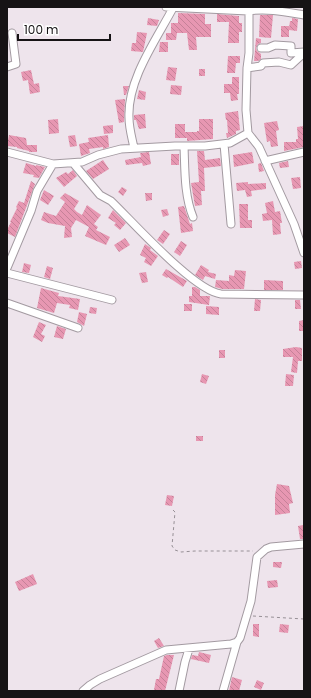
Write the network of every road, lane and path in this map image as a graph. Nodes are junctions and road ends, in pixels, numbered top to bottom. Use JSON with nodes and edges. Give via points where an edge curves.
{"nodes":[{"id":1,"x":166,"y":7,"type":"edge"},
{"id":2,"x":173,"y":8,"type":"edge"},
{"id":3,"x":248,"y":9,"type":"edge"},
{"id":4,"x":304,"y":15,"type":"edge"},
{"id":5,"x":12,"y":33,"type":"dead end"},
{"id":6,"x":262,"y":48,"type":"dead end"},
{"id":7,"x":304,"y":52,"type":"edge"},
{"id":8,"x":7,"y":67,"type":"edge"},
{"id":9,"x":247,"y":68,"type":"junction"},
{"id":10,"x":248,"y":133,"type":"junction"},
{"id":11,"x":224,"y":144,"type":"junction"},
{"id":12,"x":184,"y":146,"type":"junction"},
{"id":13,"x":134,"y":148,"type":"junction"},
{"id":14,"x":7,"y":152,"type":"edge"},
{"id":15,"x":304,"y":152,"type":"edge"},
{"id":16,"x":265,"y":161,"type":"junction"},
{"id":17,"x":73,"y":163,"type":"junction"},
{"id":18,"x":53,"y":164,"type":"junction"},
{"id":19,"x":193,"y":217,"type":"dead end"},
{"id":20,"x":231,"y":224,"type":"dead end"},
{"id":21,"x":304,"y":253,"type":"edge"},
{"id":22,"x":7,"y":268,"type":"edge"},
{"id":23,"x":7,"y":273,"type":"edge"},
{"id":24,"x":304,"y":295,"type":"edge"},
{"id":25,"x":112,"y":300,"type":"dead end"},
{"id":26,"x":7,"y":303,"type":"edge"},
{"id":27,"x":78,"y":328,"type":"dead end"},
{"id":28,"x":173,"y":510,"type":"dead end"},
{"id":29,"x":304,"y":544,"type":"edge"},
{"id":30,"x":263,"y":551,"type":"junction"},
{"id":31,"x":246,"y":616,"type":"junction"},
{"id":32,"x":304,"y":619,"type":"edge"},
{"id":33,"x":237,"y":642,"type":"junction"},
{"id":34,"x":189,"y":649,"type":"junction"},
{"id":35,"x":83,"y":691,"type":"edge"},
{"id":36,"x":179,"y":691,"type":"edge"},
{"id":37,"x":223,"y":691,"type":"edge"}],
"edges":[{"from":1,"to":2,"type":"street"},
{"from":2,"to":3,"type":"street"},
{"from":2,"to":13,"type":"street","via":[[138,72],[130,101],[129,117]]},
{"from":3,"to":4,"type":"street"},
{"from":3,"to":9,"type":"street"},
{"from":5,"to":8,"type":"street","via":[[16,64]]},
{"from":6,"to":7,"type":"street","via":[[284,45],[291,46],[291,53]]},
{"from":7,"to":9,"type":"street","via":[[291,65],[279,62],[263,63],[261,66]]},
{"from":9,"to":10,"type":"street"},
{"from":10,"to":11,"type":"street"},
{"from":10,"to":16,"type":"street","via":[[259,147]]},
{"from":11,"to":12,"type":"street"},
{"from":11,"to":20,"type":"street"},
{"from":12,"to":13,"type":"street"},
{"from":12,"to":19,"type":"street","via":[[185,180]]},
{"from":13,"to":17,"type":"street","via":[[120,149]]},
{"from":14,"to":18,"type":"street"},
{"from":15,"to":16,"type":"street"},
{"from":16,"to":21,"type":"street","via":[[294,224]]},
{"from":17,"to":18,"type":"street"},
{"from":17,"to":24,"type":"street","via":[[100,194],[111,201],[184,274],[215,294]]},
{"from":18,"to":22,"type":"street","via":[[37,191]]},
{"from":23,"to":25,"type":"street"},
{"from":26,"to":27,"type":"street"},
{"from":28,"to":30,"type":"path","via":[[175,512],[172,546],[175,550]]},
{"from":29,"to":30,"type":"street","via":[[271,547]]},
{"from":30,"to":31,"type":"street","via":[[257,557],[251,601]]},
{"from":31,"to":32,"type":"path"},
{"from":31,"to":33,"type":"street"},
{"from":33,"to":34,"type":"street"},
{"from":33,"to":37,"type":"street"},
{"from":34,"to":35,"type":"street","via":[[161,651],[100,679]]},
{"from":34,"to":36,"type":"street"}]}
